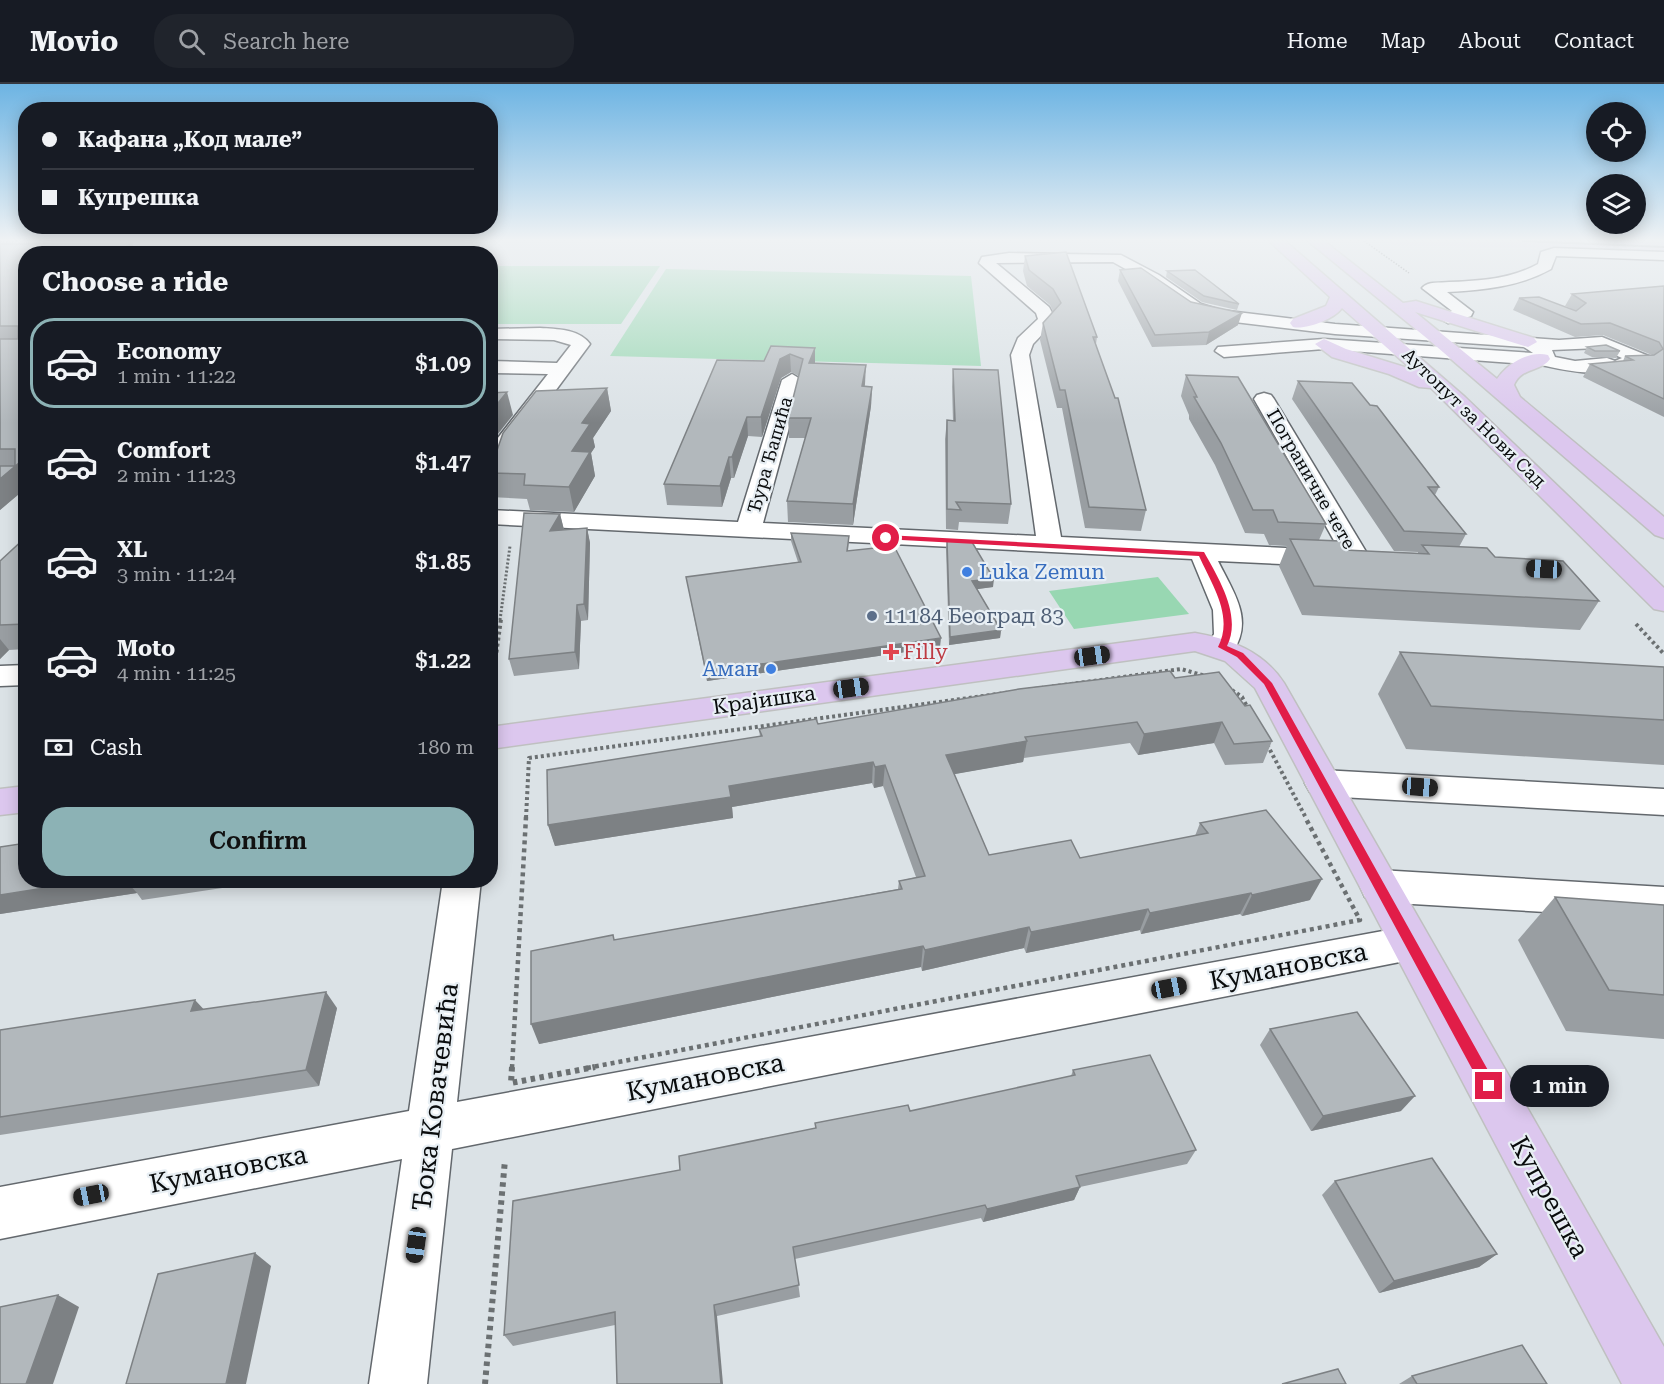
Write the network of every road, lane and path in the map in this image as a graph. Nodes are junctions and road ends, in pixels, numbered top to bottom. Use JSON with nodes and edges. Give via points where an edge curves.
{"nodes":[{"id":1,"x":1032,"y":302,"type":"edge"},
{"id":2,"x":1188,"y":302,"type":"edge"},
{"id":3,"x":1338,"y":302,"type":"edge"},
{"id":4,"x":1347,"y":302,"type":"edge"},
{"id":5,"x":1393,"y":302,"type":"edge"},
{"id":6,"x":1404,"y":302,"type":"edge"},
{"id":7,"x":1450,"y":302,"type":"edge"},
{"id":8,"x":1448,"y":318,"type":"junction"},
{"id":9,"x":1299,"y":323,"type":"junction"},
{"id":10,"x":1383,"y":333,"type":"junction"},
{"id":11,"x":498,"y":334,"type":"edge"},
{"id":12,"x":1435,"y":336,"type":"junction"},
{"id":13,"x":1528,"y":342,"type":"junction"},
{"id":14,"x":1324,"y":344,"type":"junction"},
{"id":15,"x":1402,"y":349,"type":"junction"},
{"id":16,"x":1224,"y":351,"type":"dead end"},
{"id":17,"x":1455,"y":352,"type":"junction"},
{"id":18,"x":1541,"y":358,"type":"junction"},
{"id":19,"x":498,"y":367,"type":"edge"},
{"id":20,"x":562,"y":369,"type":"junction"},
{"id":21,"x":792,"y":380,"type":"edge"},
{"id":22,"x":1510,"y":398,"type":"junction"},
{"id":23,"x":1264,"y":399,"type":"dead end"},
{"id":24,"x":1458,"y":401,"type":"junction"},
{"id":25,"x":498,"y":450,"type":"edge"},
{"id":26,"x":498,"y":517,"type":"edge"},
{"id":27,"x":748,"y":530,"type":"junction"},
{"id":28,"x":1664,"y":530,"type":"edge"},
{"id":29,"x":1050,"y":546,"type":"junction"},
{"id":30,"x":1202,"y":553,"type":"junction"},
{"id":31,"x":1664,"y":603,"type":"edge"},
{"id":32,"x":1222,"y":647,"type":"junction"},
{"id":33,"x":18,"y":675,"type":"edge"},
{"id":34,"x":0,"y":676,"type":"edge"},
{"id":35,"x":498,"y":737,"type":"edge"},
{"id":36,"x":529,"y":758,"type":"joint"},
{"id":37,"x":1322,"y":783,"type":"junction"},
{"id":38,"x":18,"y":800,"type":"edge"},
{"id":39,"x":0,"y":802,"type":"edge"},
{"id":40,"x":1664,"y":802,"type":"edge"},
{"id":41,"x":1379,"y":886,"type":"junction"},
{"id":42,"x":461,"y":888,"type":"edge"},
{"id":43,"x":1664,"y":903,"type":"edge"},
{"id":44,"x":1410,"y":943,"type":"junction"},
{"id":45,"x":432,"y":1130,"type":"junction"},
{"id":46,"x":517,"y":1155,"type":"dead end"},
{"id":47,"x":0,"y":1213,"type":"edge"},
{"id":48,"x":398,"y":1384,"type":"edge"},
{"id":49,"x":485,"y":1384,"type":"edge"},
{"id":50,"x":1653,"y":1384,"type":"edge"}],
"edges":[{"from":1,"to":29,"type":"street","via":[[1047,320],[1024,342],[1020,355]]},
{"from":2,"to":9,"type":"street","via":[[1203,312]]},
{"from":3,"to":9,"type":"main road","via":[[1332,310]]},
{"from":4,"to":10,"type":"main road","name":"Аутопут за Нови Сад"},
{"from":5,"to":12,"type":"main road","name":"Аутопут за Нови Сад"},
{"from":6,"to":8,"type":"main road"},
{"from":7,"to":8,"type":"street","via":[[1465,312]]},
{"from":8,"to":13,"type":"main road"},
{"from":9,"to":10,"type":"street"},
{"from":9,"to":14,"type":"street"},
{"from":10,"to":12,"type":"street"},
{"from":10,"to":15,"type":"main road","name":"Аутопут за Нови Сад"},
{"from":11,"to":20,"type":"street","via":[[574,337],[581,344]]},
{"from":12,"to":13,"type":"street"},
{"from":12,"to":17,"type":"main road","name":"Аутопут за Нови Сад"},
{"from":13,"to":18,"type":"street","via":[[1544,352],[1546,356]]},
{"from":13,"to":18,"type":"street","via":[[1602,342],[1644,361],[1575,367]]},
{"from":14,"to":15,"type":"street"},
{"from":14,"to":16,"type":"street"},
{"from":14,"to":24,"type":"main road","via":[[1339,353],[1408,375]]},
{"from":15,"to":17,"type":"street"},
{"from":15,"to":24,"type":"main road","name":"Аутопут за Нови Сад"},
{"from":17,"to":18,"type":"street"},
{"from":17,"to":22,"type":"main road","name":"Аутопут за Нови Сад"},
{"from":18,"to":22,"type":"main road","via":[[1507,375],[1504,385]]},
{"from":19,"to":20,"type":"street"},
{"from":20,"to":25,"type":"street"},
{"from":21,"to":27,"type":"street","name":"Ђура Ђапића"},
{"from":22,"to":28,"type":"main road","name":"Аутопут за Нови Сад"},
{"from":23,"to":30,"type":"street","name":"Пограничне чете","via":[[1370,560]]},
{"from":24,"to":31,"type":"main road","name":"Аутопут за Нови Сад"},
{"from":26,"to":27,"type":"street"},
{"from":27,"to":29,"type":"street"},
{"from":29,"to":30,"type":"street"},
{"from":30,"to":32,"type":"street","via":[[1227,610],[1229,634]]},
{"from":32,"to":35,"type":"main road","name":"Крајишка","via":[[1195,642],[1178,644]]},
{"from":32,"to":37,"type":"main road","name":"Купрешка","via":[[1240,655],[1268,683]]},
{"from":33,"to":34,"type":"street"},
{"from":36,"to":36,"type":"path","via":[[511,1083],[1360,920],[1242,698],[1216,679],[1181,669]]},
{"from":37,"to":40,"type":"street"},
{"from":37,"to":41,"type":"main road","name":"Купрешка"},
{"from":38,"to":39,"type":"main road"},
{"from":41,"to":43,"type":"street"},
{"from":41,"to":44,"type":"main road","name":"Купрешка"},
{"from":42,"to":45,"type":"street","name":"Ђока Ковачевића"},
{"from":44,"to":45,"type":"street","name":"Кумановска"},
{"from":44,"to":50,"type":"main road","name":"Купрешка"},
{"from":45,"to":47,"type":"street","name":"Кумановска"},
{"from":45,"to":48,"type":"street","name":"Ђока Ковачевића"},
{"from":46,"to":49,"type":"path","via":[[505,1158]]}]}
